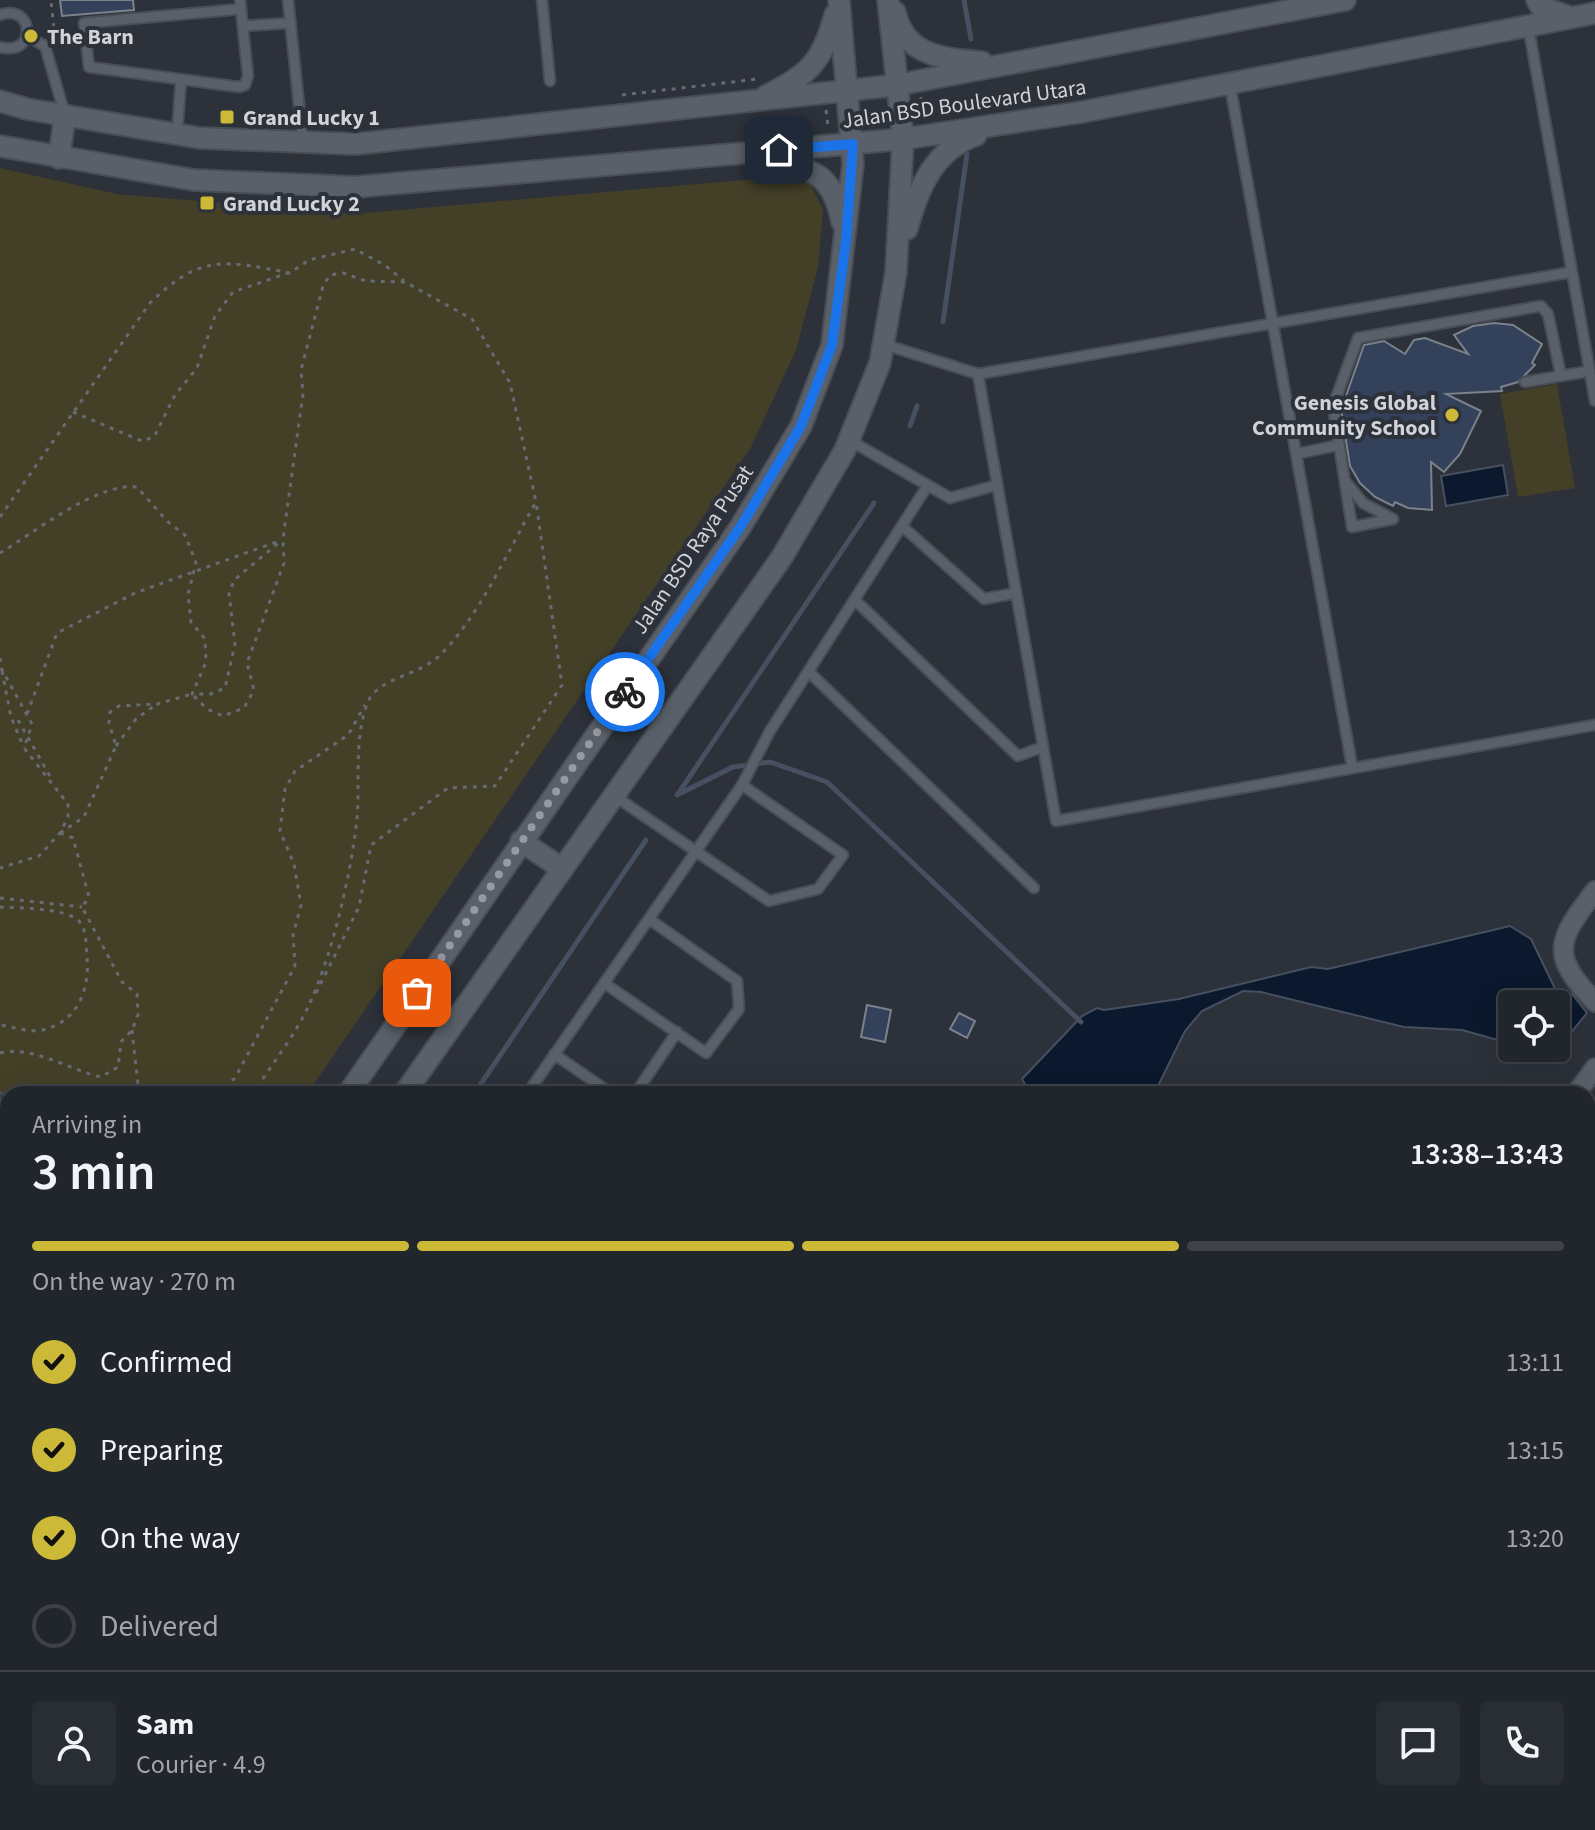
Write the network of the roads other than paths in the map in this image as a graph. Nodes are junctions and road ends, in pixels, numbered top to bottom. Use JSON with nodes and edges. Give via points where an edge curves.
{"nodes":[{"id":1,"x":288,"y":0,"type":"edge"},
{"id":2,"x":542,"y":0,"type":"edge"},
{"id":3,"x":890,"y":0,"type":"edge"},
{"id":4,"x":1345,"y":0,"type":"edge"},
{"id":5,"x":1537,"y":0,"type":"edge"},
{"id":6,"x":839,"y":1,"type":"edge"},
{"id":7,"x":241,"y":4,"type":"edge"},
{"id":8,"x":1595,"y":13,"type":"edge"},
{"id":9,"x":0,"y":15,"type":"edge"},
{"id":10,"x":1570,"y":17,"type":"junction"},
{"id":11,"x":291,"y":23,"type":"junction"},
{"id":12,"x":1528,"y":25,"type":"junction"},
{"id":13,"x":243,"y":26,"type":"junction"},
{"id":14,"x":27,"y":36,"type":"junction"},
{"id":15,"x":0,"y":47,"type":"edge"},
{"id":16,"x":1006,"y":65,"type":"junction"},
{"id":17,"x":181,"y":80,"type":"junction"},
{"id":18,"x":550,"y":81,"type":"dead end"},
{"id":19,"x":1229,"y":83,"type":"junction"},
{"id":20,"x":897,"y":85,"type":"junction"},
{"id":21,"x":848,"y":90,"type":"junction"},
{"id":22,"x":0,"y":101,"type":"edge"},
{"id":23,"x":752,"y":103,"type":"junction"},
{"id":24,"x":65,"y":115,"type":"junction"},
{"id":25,"x":1018,"y":120,"type":"junction"},
{"id":26,"x":177,"y":134,"type":"junction"},
{"id":27,"x":903,"y":139,"type":"junction"},
{"id":28,"x":303,"y":143,"type":"junction"},
{"id":29,"x":853,"y":144,"type":"junction"},
{"id":30,"x":0,"y":146,"type":"edge"},
{"id":31,"x":728,"y":155,"type":"junction"},
{"id":32,"x":59,"y":158,"type":"junction"},
{"id":33,"x":846,"y":241,"type":"junction"},
{"id":34,"x":896,"y":272,"type":"junction"},
{"id":35,"x":1572,"y":272,"type":"junction"},
{"id":36,"x":1273,"y":323,"type":"junction"},
{"id":37,"x":883,"y":344,"type":"junction"},
{"id":38,"x":1590,"y":371,"type":"junction"},
{"id":39,"x":978,"y":374,"type":"junction"},
{"id":40,"x":1561,"y":376,"type":"junction"},
{"id":41,"x":1525,"y":382,"type":"dead end"},
{"id":42,"x":1595,"y":401,"type":"edge"},
{"id":43,"x":849,"y":440,"type":"junction"},
{"id":44,"x":1339,"y":445,"type":"junction"},
{"id":45,"x":1296,"y":454,"type":"junction"},
{"id":46,"x":1345,"y":481,"type":"junction"},
{"id":47,"x":928,"y":485,"type":"junction"},
{"id":48,"x":997,"y":485,"type":"junction"},
{"id":49,"x":902,"y":526,"type":"junction"},
{"id":50,"x":1016,"y":593,"type":"junction"},
{"id":51,"x":855,"y":600,"type":"junction"},
{"id":52,"x":809,"y":672,"type":"junction"},
{"id":53,"x":1595,"y":725,"type":"edge"},
{"id":54,"x":1043,"y":747,"type":"junction"},
{"id":55,"x":1352,"y":766,"type":"junction"},
{"id":56,"x":742,"y":785,"type":"junction"},
{"id":57,"x":613,"y":795,"type":"junction"},
{"id":58,"x":521,"y":841,"type":"junction"},
{"id":59,"x":696,"y":851,"type":"junction"},
{"id":60,"x":561,"y":868,"type":"junction"},
{"id":61,"x":1034,"y":888,"type":"dead end"},
{"id":62,"x":1595,"y":891,"type":"edge"},
{"id":63,"x":649,"y":919,"type":"junction"},
{"id":64,"x":604,"y":983,"type":"junction"},
{"id":65,"x":1595,"y":1002,"type":"edge"},
{"id":66,"x":677,"y":1032,"type":"junction"},
{"id":67,"x":554,"y":1054,"type":"junction"},
{"id":68,"x":1595,"y":1068,"type":"edge"},
{"id":69,"x":353,"y":1086,"type":"edge"},
{"id":70,"x":410,"y":1086,"type":"edge"},
{"id":71,"x":532,"y":1086,"type":"edge"},
{"id":72,"x":600,"y":1086,"type":"edge"},
{"id":73,"x":640,"y":1086,"type":"edge"},
{"id":74,"x":1582,"y":1086,"type":"edge"}],
"edges":[{"from":1,"to":11,"type":"lane"},
{"from":2,"to":18,"type":"lane"},
{"from":3,"to":16,"type":"main road","via":[[898,28],[936,58]]},
{"from":3,"to":20,"type":"main road"},
{"from":4,"to":16,"type":"main road","name":"Jalan BSD Boulevard Utara"},
{"from":5,"to":10,"type":"main road","via":[[1541,7]]},
{"from":6,"to":21,"type":"main road","name":"Jalan BSD Raya Pusat"},
{"from":6,"to":23,"type":"main road","via":[[814,67]]},
{"from":7,"to":13,"type":"lane"},
{"from":7,"to":17,"type":"lane","via":[[84,23],[89,67]]},
{"from":8,"to":10,"type":"main road","name":"Jalan BSD Boulevard Utara"},
{"from":9,"to":14,"type":"lane","via":[[19,15]]},
{"from":10,"to":12,"type":"main road","name":"Jalan BSD Boulevard Utara"},
{"from":11,"to":13,"type":"lane"},
{"from":11,"to":28,"type":"lane"},
{"from":12,"to":19,"type":"main road","name":"Jalan BSD Boulevard Utara"},
{"from":12,"to":35,"type":"lane"},
{"from":13,"to":17,"type":"lane","via":[[245,85]]},
{"from":14,"to":15,"type":"lane","via":[[21,46]]},
{"from":14,"to":24,"type":"lane","via":[[45,46]]},
{"from":16,"to":20,"type":"main road","name":"Jalan BSD Boulevard Utara"},
{"from":17,"to":26,"type":"lane"},
{"from":19,"to":25,"type":"main road","name":"Jalan BSD Boulevard Utara"},
{"from":19,"to":36,"type":"lane"},
{"from":20,"to":21,"type":"main road","name":"Jalan BSD Boulevard Utara"},
{"from":20,"to":27,"type":"main road"},
{"from":21,"to":23,"type":"main road","name":"Jalan BSD Boulevard Utara"},
{"from":21,"to":29,"type":"main road","name":"Jalan BSD Raya Pusat"},
{"from":22,"to":24,"type":"main road","name":"Jalan BSD Boulevard Utara"},
{"from":23,"to":28,"type":"main road","name":"Jalan BSD Boulevard Utara","via":[[356,144]]},
{"from":24,"to":26,"type":"main road","name":"Jalan BSD Boulevard Utara"},
{"from":24,"to":32,"type":"main road"},
{"from":25,"to":27,"type":"main road","name":"Jalan BSD Boulevard Utara"},
{"from":25,"to":34,"type":"main road","via":[[954,143],[935,165],[917,192]]},
{"from":26,"to":28,"type":"main road","name":"Jalan BSD Boulevard Utara"},
{"from":27,"to":29,"type":"main road","name":"Jalan BSD Boulevard Utara"},
{"from":27,"to":34,"type":"main road"},
{"from":29,"to":31,"type":"main road","name":"Jalan BSD Boulevard Utara"},
{"from":29,"to":33,"type":"main road","name":"Jalan BSD Raya Pusat"},
{"from":30,"to":32,"type":"main road","name":"Jalan BSD Boulevard Utara"},
{"from":31,"to":32,"type":"main road","name":"Jalan BSD Boulevard Utara","via":[[355,187],[194,180]]},
{"from":31,"to":33,"type":"main road","via":[[805,167],[822,178],[838,203]]},
{"from":33,"to":58,"type":"main road","name":"Jalan BSD Raya Pusat","via":[[832,345],[801,426],[741,526]]},
{"from":34,"to":37,"type":"main road"},
{"from":35,"to":36,"type":"lane"},
{"from":35,"to":38,"type":"lane"},
{"from":36,"to":39,"type":"lane"},
{"from":36,"to":45,"type":"lane"},
{"from":37,"to":39,"type":"lane"},
{"from":37,"to":43,"type":"main road"},
{"from":38,"to":40,"type":"lane"},
{"from":38,"to":42,"type":"lane"},
{"from":39,"to":48,"type":"lane"},
{"from":40,"to":41,"type":"lane"},
{"from":40,"to":44,"type":"lane","via":[[1548,314],[1541,306],[1358,338],[1333,406]]},
{"from":43,"to":47,"type":"lane"},
{"from":43,"to":57,"type":"main road","via":[[782,557]]},
{"from":44,"to":45,"type":"lane"},
{"from":44,"to":46,"type":"lane"},
{"from":45,"to":55,"type":"lane"},
{"from":46,"to":46,"type":"lane","via":[[1352,527],[1393,519],[1363,503]]},
{"from":47,"to":48,"type":"lane","via":[[950,498]]},
{"from":47,"to":49,"type":"lane"},
{"from":48,"to":50,"type":"lane"},
{"from":49,"to":50,"type":"lane","via":[[984,599]]},
{"from":49,"to":51,"type":"lane"},
{"from":50,"to":54,"type":"lane"},
{"from":51,"to":52,"type":"lane"},
{"from":51,"to":54,"type":"lane","via":[[1018,756]]},
{"from":52,"to":56,"type":"lane"},
{"from":52,"to":61,"type":"lane"},
{"from":53,"to":55,"type":"lane"},
{"from":54,"to":55,"type":"lane","via":[[1056,821]]},
{"from":56,"to":59,"type":"lane"},
{"from":56,"to":59,"type":"lane","via":[[843,855],[818,889],[769,901]]},
{"from":57,"to":59,"type":"lane"},
{"from":57,"to":60,"type":"main road"},
{"from":58,"to":60,"type":"main road"},
{"from":58,"to":69,"type":"main road","name":"Jalan BSD Raya Pusat"},
{"from":59,"to":63,"type":"lane"},
{"from":60,"to":70,"type":"main road"},
{"from":62,"to":65,"type":"street","via":[[1570,923],[1563,942],[1570,976]]},
{"from":63,"to":64,"type":"lane"},
{"from":63,"to":66,"type":"lane","via":[[737,981],[739,1009],[706,1053]]},
{"from":64,"to":66,"type":"lane"},
{"from":64,"to":67,"type":"lane"},
{"from":66,"to":73,"type":"lane"},
{"from":67,"to":71,"type":"lane"},
{"from":67,"to":72,"type":"lane"},
{"from":68,"to":74,"type":"street"}]}
